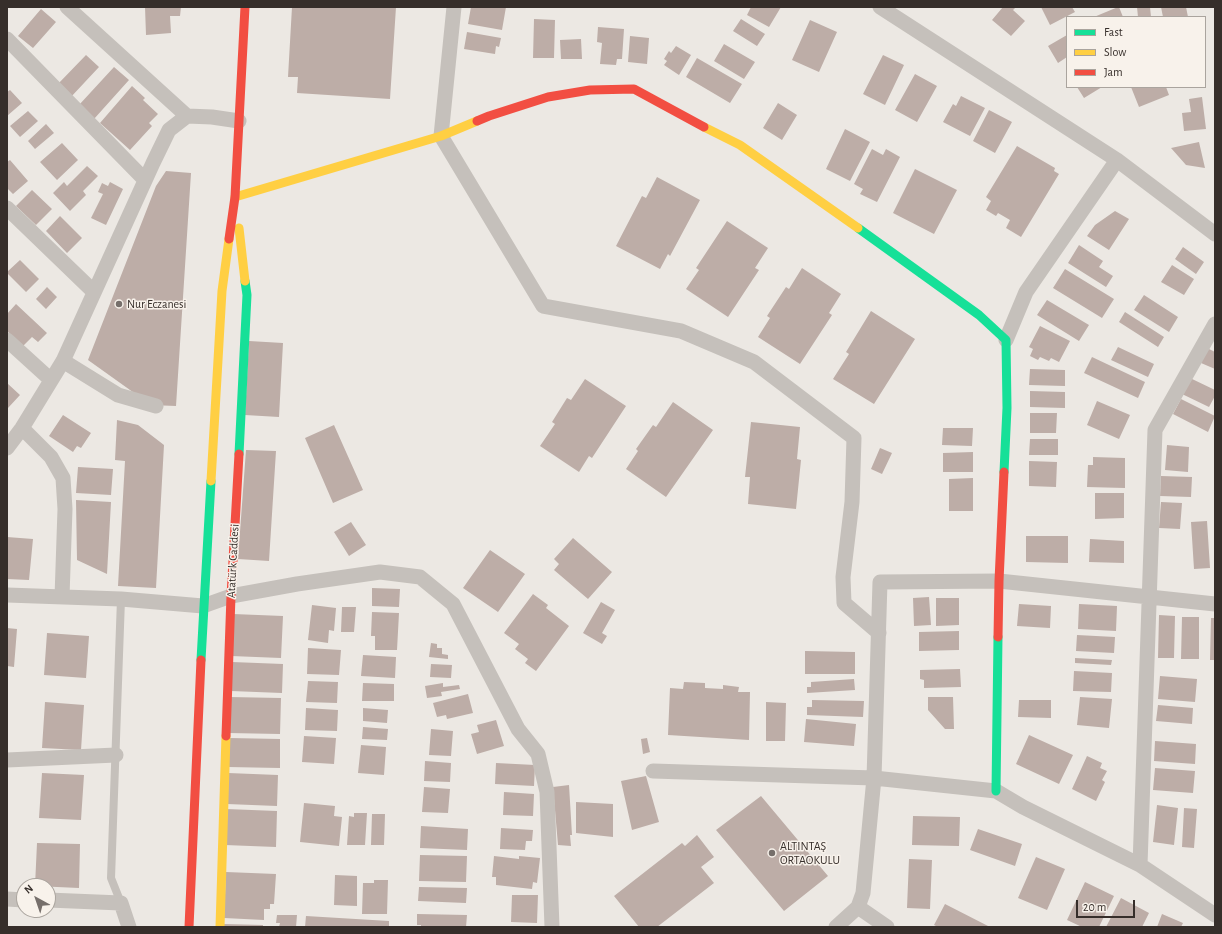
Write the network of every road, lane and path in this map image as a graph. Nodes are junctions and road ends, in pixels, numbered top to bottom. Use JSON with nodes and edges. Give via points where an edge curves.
{"nodes":[{"id":1,"x":67,"y":7,"type":"edge"},
{"id":2,"x":245,"y":7,"type":"edge"},
{"id":3,"x":454,"y":7,"type":"edge"},
{"id":4,"x":880,"y":7,"type":"edge"},
{"id":5,"x":7,"y":39,"type":"edge"},
{"id":6,"x":187,"y":116,"type":"junction"},
{"id":7,"x":239,"y":120,"type":"junction"},
{"id":8,"x":441,"y":136,"type":"junction"},
{"id":9,"x":1117,"y":160,"type":"junction"},
{"id":10,"x":145,"y":180,"type":"junction"},
{"id":11,"x":235,"y":196,"type":"junction"},
{"id":12,"x":7,"y":208,"type":"edge"},
{"id":13,"x":1215,"y":234,"type":"edge"},
{"id":14,"x":94,"y":292,"type":"junction"},
{"id":15,"x":1215,"y":324,"type":"edge"},
{"id":16,"x":7,"y":340,"type":"edge"},
{"id":17,"x":1006,"y":340,"type":"junction"},
{"id":18,"x":63,"y":361,"type":"junction"},
{"id":19,"x":51,"y":380,"type":"junction"},
{"id":20,"x":156,"y":406,"type":"dead end"},
{"id":21,"x":22,"y":428,"type":"junction"},
{"id":22,"x":7,"y":448,"type":"edge"},
{"id":23,"x":999,"y":581,"type":"junction"},
{"id":24,"x":7,"y":595,"type":"edge"},
{"id":25,"x":231,"y":596,"type":"junction"},
{"id":26,"x":1149,"y":596,"type":"junction"},
{"id":27,"x":62,"y":597,"type":"junction"},
{"id":28,"x":121,"y":599,"type":"junction"},
{"id":29,"x":1215,"y":604,"type":"edge"},
{"id":30,"x":203,"y":606,"type":"junction"},
{"id":31,"x":879,"y":633,"type":"junction"},
{"id":32,"x":116,"y":755,"type":"junction"},
{"id":33,"x":7,"y":760,"type":"edge"},
{"id":34,"x":654,"y":770,"type":"dead end"},
{"id":35,"x":874,"y":778,"type":"junction"},
{"id":36,"x":996,"y":792,"type":"junction"},
{"id":37,"x":1140,"y":866,"type":"junction"},
{"id":38,"x":56,"y":900,"type":"edge"},
{"id":39,"x":121,"y":903,"type":"junction"},
{"id":40,"x":858,"y":907,"type":"junction"},
{"id":41,"x":1215,"y":915,"type":"edge"},
{"id":42,"x":130,"y":927,"type":"edge"},
{"id":43,"x":189,"y":927,"type":"edge"},
{"id":44,"x":220,"y":927,"type":"edge"},
{"id":45,"x":552,"y":927,"type":"edge"},
{"id":46,"x":836,"y":927,"type":"edge"},
{"id":47,"x":887,"y":927,"type":"edge"}],
"edges":[{"from":1,"to":6,"type":"street"},
{"from":2,"to":7,"type":"main road"},
{"from":3,"to":8,"type":"street"},
{"from":4,"to":9,"type":"street"},
{"from":5,"to":10,"type":"street"},
{"from":6,"to":7,"type":"street"},
{"from":6,"to":10,"type":"street","via":[[169,130]]},
{"from":7,"to":11,"type":"main road"},
{"from":8,"to":11,"type":"main road"},
{"from":8,"to":17,"type":"main road","via":[[489,116],[548,97],[590,90],[634,89],[740,145],[979,315]]},
{"from":8,"to":31,"type":"street","via":[[543,306],[681,331],[754,362],[854,438],[852,502],[843,577],[844,603]]},
{"from":9,"to":13,"type":"street"},
{"from":9,"to":17,"type":"street","via":[[1026,292]]},
{"from":10,"to":14,"type":"street"},
{"from":11,"to":25,"type":"main road","name":"Atatürk Caddesi","via":[[246,296]]},
{"from":11,"to":30,"type":"main road","via":[[222,291]]},
{"from":12,"to":14,"type":"street"},
{"from":14,"to":18,"type":"street"},
{"from":15,"to":26,"type":"street","via":[[1155,430]]},
{"from":16,"to":19,"type":"street"},
{"from":17,"to":23,"type":"main road","via":[[1007,408]]},
{"from":18,"to":19,"type":"street"},
{"from":18,"to":20,"type":"street","via":[[118,395]]},
{"from":19,"to":21,"type":"street"},
{"from":21,"to":22,"type":"street"},
{"from":21,"to":27,"type":"street","via":[[51,457],[63,478],[65,509]]},
{"from":23,"to":26,"type":"street"},
{"from":23,"to":31,"type":"street","via":[[880,582]]},
{"from":23,"to":36,"type":"main road"},
{"from":24,"to":27,"type":"street"},
{"from":25,"to":30,"type":"street"},
{"from":25,"to":44,"type":"main road","name":"Atatürk Caddesi"},
{"from":25,"to":45,"type":"street","via":[[380,572],[420,577],[453,604],[518,729],[538,754],[547,792]]},
{"from":26,"to":29,"type":"street"},
{"from":26,"to":37,"type":"street"},
{"from":27,"to":28,"type":"street"},
{"from":28,"to":30,"type":"street"},
{"from":28,"to":32,"type":"lane"},
{"from":30,"to":43,"type":"main road"},
{"from":31,"to":35,"type":"street"},
{"from":32,"to":33,"type":"street"},
{"from":32,"to":39,"type":"lane","via":[[112,878]]},
{"from":34,"to":35,"type":"street"},
{"from":35,"to":36,"type":"street"},
{"from":35,"to":40,"type":"street","via":[[865,882]]},
{"from":36,"to":37,"type":"street"},
{"from":37,"to":41,"type":"street"},
{"from":38,"to":39,"type":"street"},
{"from":39,"to":42,"type":"street"},
{"from":40,"to":46,"type":"street"},
{"from":40,"to":47,"type":"street"}]}
